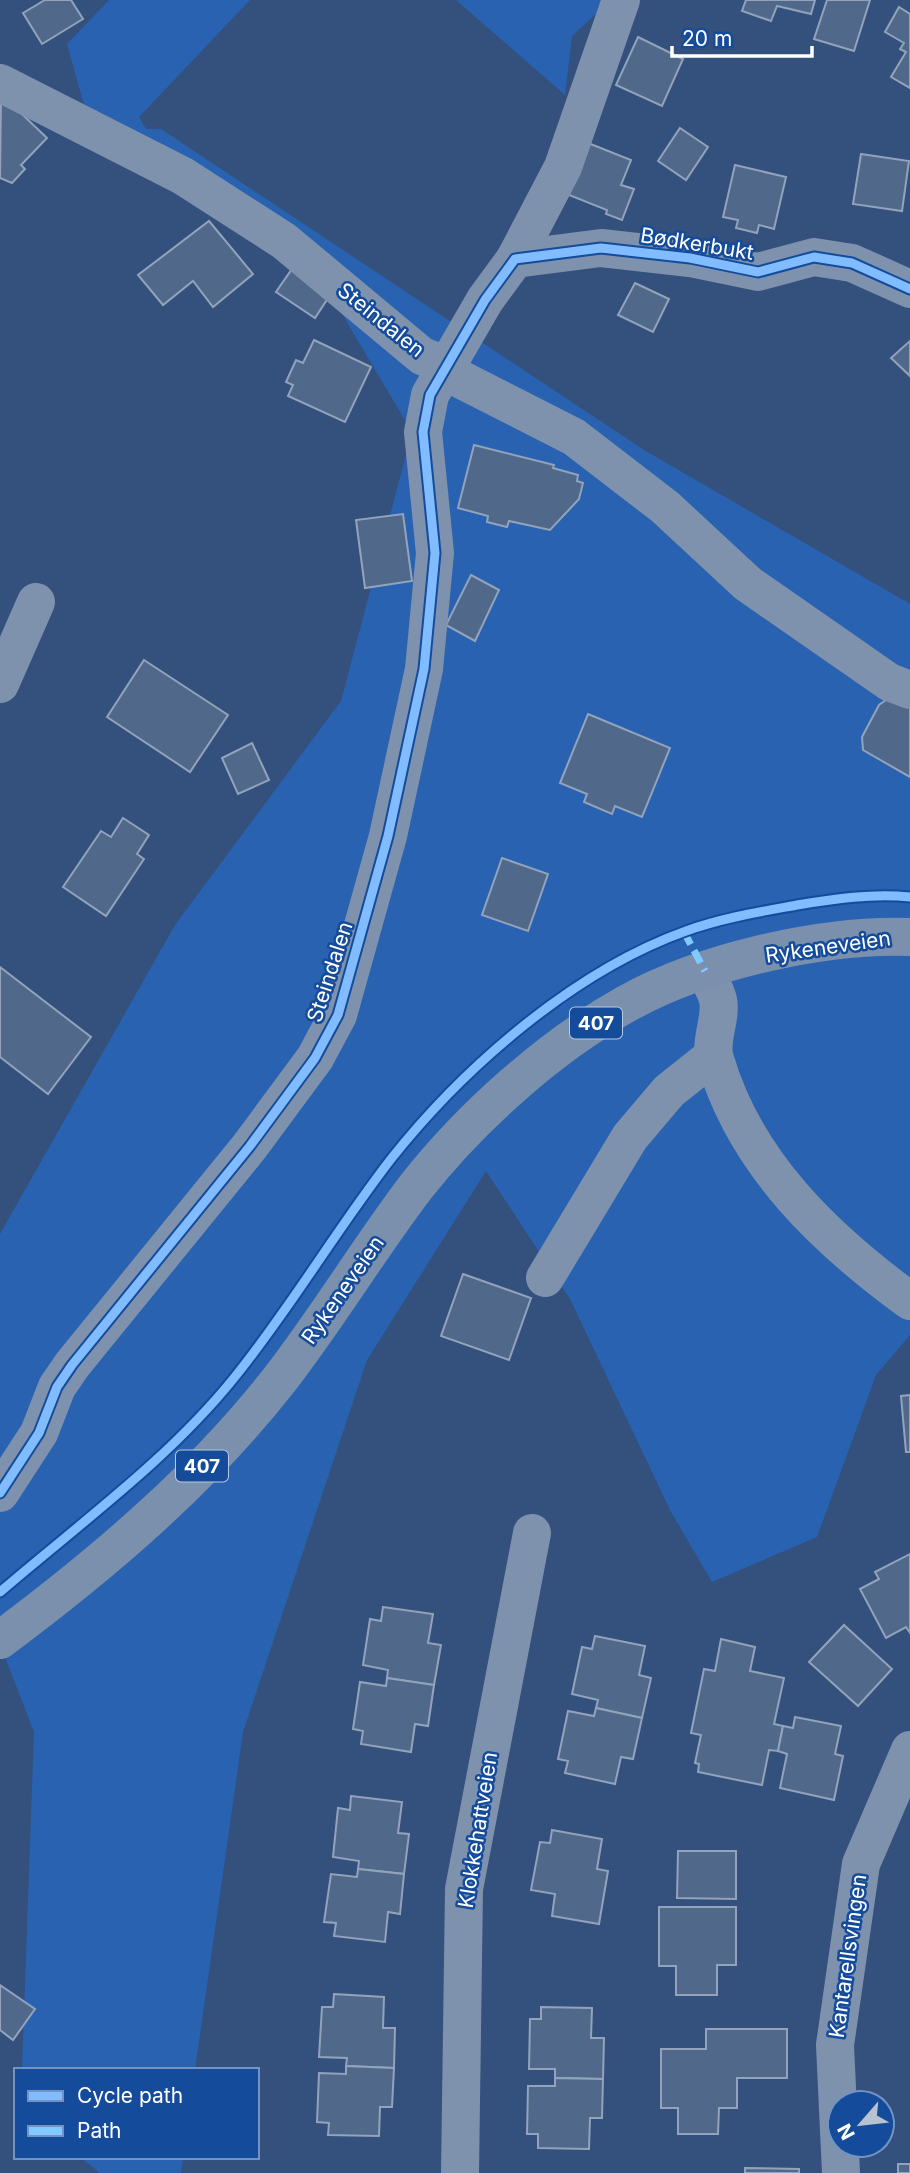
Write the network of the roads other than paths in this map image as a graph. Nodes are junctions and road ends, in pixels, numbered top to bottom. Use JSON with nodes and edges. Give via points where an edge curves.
{"nodes":[{"id":1,"x":621,"y":0,"type":"edge"},
{"id":2,"x":0,"y":83,"type":"edge"},
{"id":3,"x":515,"y":259,"type":"junction"},
{"id":4,"x":910,"y":289,"type":"edge"},
{"id":5,"x":445,"y":365,"type":"junction"},
{"id":6,"x":36,"y":602,"type":"dead end"},
{"id":7,"x":0,"y":684,"type":"edge"},
{"id":8,"x":910,"y":690,"type":"edge"},
{"id":9,"x":910,"y":937,"type":"edge"},
{"id":10,"x":705,"y":971,"type":"junction"},
{"id":11,"x":713,"y":1056,"type":"junction"},
{"id":12,"x":545,"y":1278,"type":"dead end"},
{"id":13,"x":910,"y":1301,"type":"edge"},
{"id":14,"x":0,"y":1493,"type":"edge"},
{"id":15,"x":532,"y":1533,"type":"dead end"},
{"id":16,"x":0,"y":1640,"type":"edge"},
{"id":17,"x":910,"y":1750,"type":"edge"},
{"id":18,"x":460,"y":2173,"type":"edge"},
{"id":19,"x":841,"y":2173,"type":"edge"}],
"edges":[{"from":1,"to":3,"type":"street","via":[[563,167]]},
{"from":2,"to":5,"type":"street","name":"Steindalen","via":[[183,176],[285,241],[422,356]]},
{"from":3,"to":4,"type":"street","name":"Bødkerbukt","via":[[601,248],[690,258],[758,272],[814,257],[852,263]]},
{"from":3,"to":5,"type":"street"},
{"from":5,"to":8,"type":"street","via":[[460,379],[574,437],[665,507],[748,584],[888,682]]},
{"from":5,"to":14,"type":"street","name":"Steindalen","via":[[430,395],[423,432],[435,553],[424,669],[388,836],[338,1016],[315,1058],[250,1146],[72,1364],[57,1387],[39,1433]]},
{"from":6,"to":7,"type":"street"},
{"from":9,"to":10,"type":"main road","name":"Rykeneveien","number":"407","via":[[785,948]]},
{"from":10,"to":11,"type":"street","via":[[719,1001]]},
{"from":10,"to":16,"type":"main road","name":"Rykeneveien","number":"407","via":[[628,1003],[553,1052],[461,1135],[417,1186],[279,1380],[173,1499],[78,1582]]},
{"from":11,"to":12,"type":"street","via":[[669,1091],[630,1137]]},
{"from":11,"to":13,"type":"street","via":[[749,1140],[788,1193],[853,1260]]},
{"from":15,"to":18,"type":"street","name":"Klokkehattveien","via":[[464,1889]]},
{"from":17,"to":19,"type":"street","name":"Kantarellsvingen","via":[[861,1864],[835,2045]]}]}
